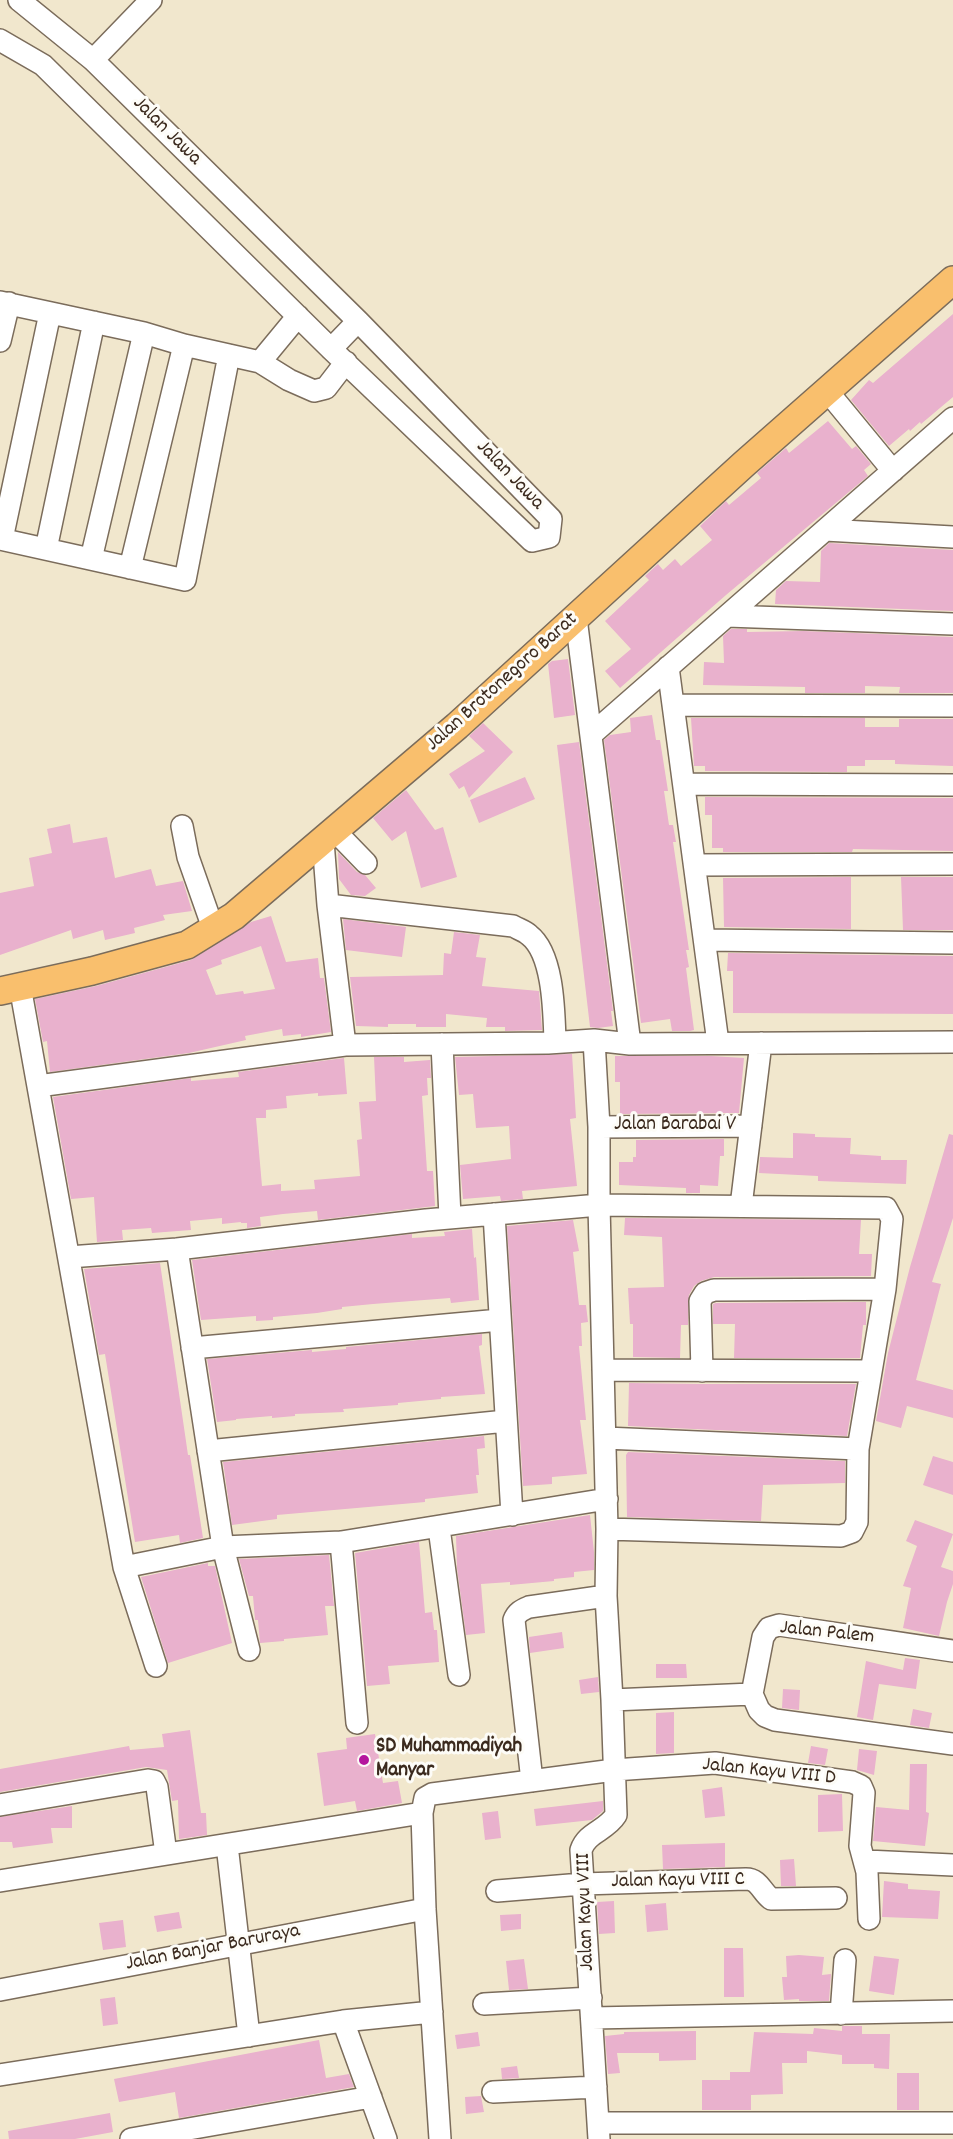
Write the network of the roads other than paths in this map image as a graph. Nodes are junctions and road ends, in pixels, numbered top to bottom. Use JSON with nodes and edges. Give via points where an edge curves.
{"nodes":[{"id":1,"x":19,"y":0,"type":"edge"},
{"id":2,"x":151,"y":0,"type":"edge"},
{"id":3,"x":0,"y":40,"type":"edge"},
{"id":4,"x":93,"y":60,"type":"junction"},
{"id":5,"x":953,"y":280,"type":"edge"},
{"id":6,"x":4,"y":302,"type":"edge"},
{"id":7,"x":50,"y":313,"type":"junction"},
{"id":8,"x":298,"y":316,"type":"junction"},
{"id":9,"x":358,"y":321,"type":"junction"},
{"id":10,"x":94,"y":322,"type":"junction"},
{"id":11,"x":144,"y":333,"type":"junction"},
{"id":12,"x":0,"y":341,"type":"edge"},
{"id":13,"x":184,"y":345,"type":"junction"},
{"id":14,"x":229,"y":355,"type":"junction"},
{"id":15,"x":339,"y":356,"type":"junction"},
{"id":16,"x":260,"y":362,"type":"junction"},
{"id":17,"x":828,"y":392,"type":"junction"},
{"id":18,"x":953,"y":418,"type":"edge"},
{"id":19,"x":893,"y":471,"type":"junction"},
{"id":20,"x":825,"y":530,"type":"junction"},
{"id":21,"x":953,"y":537,"type":"edge"},
{"id":22,"x":1,"y":539,"type":"edge"},
{"id":23,"x":46,"y":549,"type":"junction"},
{"id":24,"x":91,"y":559,"type":"junction"},
{"id":25,"x":130,"y":568,"type":"junction"},
{"id":26,"x":727,"y":616,"type":"junction"},
{"id":27,"x":576,"y":618,"type":"junction"},
{"id":28,"x":953,"y":624,"type":"edge"},
{"id":29,"x":668,"y":667,"type":"junction"},
{"id":30,"x":673,"y":705,"type":"junction"},
{"id":31,"x":953,"y":706,"type":"edge"},
{"id":32,"x":592,"y":734,"type":"junction"},
{"id":33,"x":684,"y":784,"type":"junction"},
{"id":34,"x":953,"y":785,"type":"edge"},
{"id":35,"x":182,"y":826,"type":"dead end"},
{"id":36,"x":329,"y":836,"type":"junction"},
{"id":37,"x":366,"y":863,"type":"dead end"},
{"id":38,"x":953,"y":864,"type":"edge"},
{"id":39,"x":695,"y":865,"type":"junction"},
{"id":40,"x":328,"y":905,"type":"junction"},
{"id":41,"x":213,"y":928,"type":"junction"},
{"id":42,"x":705,"y":940,"type":"junction"},
{"id":43,"x":953,"y":943,"type":"edge"},
{"id":44,"x":10,"y":988,"type":"edge"},
{"id":45,"x":594,"y":1040,"type":"junction"},
{"id":46,"x":555,"y":1042,"type":"junction"},
{"id":47,"x":953,"y":1042,"type":"edge"},
{"id":48,"x":718,"y":1043,"type":"junction"},
{"id":49,"x":761,"y":1043,"type":"junction"},
{"id":50,"x":442,"y":1044,"type":"junction"},
{"id":51,"x":630,"y":1044,"type":"junction"},
{"id":52,"x":345,"y":1045,"type":"junction"},
{"id":53,"x":38,"y":1086,"type":"junction"},
{"id":54,"x":750,"y":1126,"type":"junction"},
{"id":55,"x":599,"y":1127,"type":"junction"},
{"id":56,"x":599,"y":1205,"type":"junction"},
{"id":57,"x":741,"y":1206,"type":"junction"},
{"id":58,"x":494,"y":1214,"type":"junction"},
{"id":59,"x":450,"y":1217,"type":"junction"},
{"id":60,"x":177,"y":1249,"type":"junction"},
{"id":61,"x":69,"y":1257,"type":"junction"},
{"id":62,"x":885,"y":1289,"type":"junction"},
{"id":63,"x":500,"y":1320,"type":"junction"},
{"id":64,"x":192,"y":1348,"type":"junction"},
{"id":65,"x":603,"y":1370,"type":"junction"},
{"id":66,"x":702,"y":1371,"type":"junction"},
{"id":67,"x":871,"y":1371,"type":"junction"},
{"id":68,"x":506,"y":1421,"type":"junction"},
{"id":69,"x":605,"y":1438,"type":"junction"},
{"id":70,"x":858,"y":1449,"type":"junction"},
{"id":71,"x":208,"y":1451,"type":"junction"},
{"id":72,"x":607,"y":1499,"type":"junction"},
{"id":73,"x":512,"y":1515,"type":"junction"},
{"id":74,"x":439,"y":1528,"type":"junction"},
{"id":75,"x":607,"y":1529,"type":"junction"},
{"id":76,"x":341,"y":1542,"type":"junction"},
{"id":77,"x":223,"y":1547,"type":"junction"},
{"id":78,"x":124,"y":1567,"type":"junction"},
{"id":79,"x":606,"y":1596,"type":"junction"},
{"id":80,"x":249,"y":1650,"type":"dead end"},
{"id":81,"x":953,"y":1651,"type":"edge"},
{"id":82,"x":156,"y":1666,"type":"dead end"},
{"id":83,"x":459,"y":1675,"type":"dead end"},
{"id":84,"x":752,"y":1694,"type":"junction"},
{"id":85,"x":612,"y":1700,"type":"junction"},
{"id":86,"x":357,"y":1723,"type":"dead end"},
{"id":87,"x":953,"y":1744,"type":"edge"},
{"id":88,"x":614,"y":1770,"type":"junction"},
{"id":89,"x":532,"y":1781,"type":"junction"},
{"id":90,"x":0,"y":1805,"type":"edge"},
{"id":91,"x":422,"y":1813,"type":"junction"},
{"id":92,"x":227,"y":1845,"type":"junction"},
{"id":93,"x":166,"y":1854,"type":"junction"},
{"id":94,"x":866,"y":1861,"type":"junction"},
{"id":95,"x":953,"y":1865,"type":"edge"},
{"id":96,"x":0,"y":1881,"type":"edge"},
{"id":97,"x":582,"y":1884,"type":"junction"},
{"id":98,"x":497,"y":1891,"type":"dead end"},
{"id":99,"x":836,"y":1898,"type":"dead end"},
{"id":100,"x":425,"y":1909,"type":"junction"},
{"id":101,"x":869,"y":1919,"type":"dead end"},
{"id":102,"x":238,"y":1944,"type":"junction"},
{"id":103,"x":845,"y":1960,"type":"dead end"},
{"id":104,"x":0,"y":1990,"type":"edge"},
{"id":105,"x":484,"y":2004,"type":"dead end"},
{"id":106,"x":592,"y":2008,"type":"junction"},
{"id":107,"x":432,"y":2012,"type":"junction"},
{"id":108,"x":953,"y":2012,"type":"edge"},
{"id":109,"x":841,"y":2013,"type":"junction"},
{"id":110,"x":343,"y":2021,"type":"junction"},
{"id":111,"x":249,"y":2036,"type":"junction"},
{"id":112,"x":0,"y":2076,"type":"edge"},
{"id":113,"x":596,"y":2087,"type":"junction"},
{"id":114,"x":493,"y":2092,"type":"dead end"},
{"id":115,"x":371,"y":2097,"type":"junction"},
{"id":116,"x":953,"y":2123,"type":"edge"},
{"id":117,"x":598,"y":2131,"type":"edge"},
{"id":118,"x":216,"y":2132,"type":"edge"},
{"id":119,"x":132,"y":2139,"type":"edge"},
{"id":120,"x":386,"y":2139,"type":"edge"},
{"id":121,"x":440,"y":2139,"type":"edge"}],
"edges":[{"from":1,"to":4,"type":"street","name":"Jalan Jawa"},
{"from":2,"to":4,"type":"street"},
{"from":3,"to":8,"type":"street","name":"Jalan Jawa","via":[[43,65]]},
{"from":4,"to":9,"type":"street","name":"Jalan Jawa"},
{"from":5,"to":17,"type":"main road","name":"Jalan Brotonegoro Barat"},
{"from":6,"to":7,"type":"street"},
{"from":6,"to":12,"type":"street"},
{"from":7,"to":10,"type":"street"},
{"from":7,"to":22,"type":"street"},
{"from":8,"to":15,"type":"street","name":"Jalan Jawa"},
{"from":8,"to":16,"type":"street"},
{"from":9,"to":15,"type":"street"},
{"from":9,"to":15,"type":"street","name":"Jalan Jawa","via":[[551,519],[549,537],[532,541]]},
{"from":10,"to":11,"type":"street"},
{"from":10,"to":23,"type":"street"},
{"from":11,"to":13,"type":"street"},
{"from":11,"to":24,"type":"street"},
{"from":13,"to":14,"type":"street"},
{"from":13,"to":25,"type":"street"},
{"from":14,"to":16,"type":"street"},
{"from":14,"to":25,"type":"street","via":[[185,580]]},
{"from":15,"to":16,"type":"street","via":[[326,388],[314,391]]},
{"from":17,"to":19,"type":"street"},
{"from":17,"to":27,"type":"main road","name":"Jalan Brotonegoro Barat"},
{"from":18,"to":19,"type":"street"},
{"from":19,"to":20,"type":"street"},
{"from":20,"to":21,"type":"street"},
{"from":20,"to":26,"type":"street"},
{"from":22,"to":23,"type":"street"},
{"from":23,"to":24,"type":"street"},
{"from":24,"to":25,"type":"street"},
{"from":26,"to":28,"type":"street"},
{"from":26,"to":29,"type":"street"},
{"from":27,"to":32,"type":"street"},
{"from":27,"to":36,"type":"main road","name":"Jalan Brotonegoro Barat"},
{"from":29,"to":30,"type":"street"},
{"from":29,"to":32,"type":"street"},
{"from":30,"to":31,"type":"street"},
{"from":30,"to":33,"type":"street"},
{"from":32,"to":51,"type":"street"},
{"from":33,"to":34,"type":"street"},
{"from":33,"to":39,"type":"street"},
{"from":35,"to":41,"type":"street","via":[[188,857]]},
{"from":36,"to":37,"type":"street"},
{"from":36,"to":40,"type":"street"},
{"from":36,"to":41,"type":"main road","name":"Jalan Brotonegoro Barat","via":[[234,916]]},
{"from":38,"to":39,"type":"street"},
{"from":39,"to":42,"type":"street"},
{"from":40,"to":46,"type":"street","via":[[513,927],[530,936],[548,969]]},
{"from":40,"to":52,"type":"street"},
{"from":41,"to":44,"type":"main road","name":"Jalan Brotonegoro Barat","via":[[187,945]]},
{"from":42,"to":43,"type":"street"},
{"from":42,"to":48,"type":"street"},
{"from":44,"to":53,"type":"street"},
{"from":45,"to":46,"type":"street"},
{"from":45,"to":51,"type":"street"},
{"from":45,"to":55,"type":"street","name":"Jalan Kayu VIII"},
{"from":46,"to":50,"type":"street"},
{"from":47,"to":49,"type":"street"},
{"from":48,"to":49,"type":"street"},
{"from":48,"to":51,"type":"street"},
{"from":49,"to":54,"type":"street"},
{"from":50,"to":52,"type":"street"},
{"from":50,"to":59,"type":"street"},
{"from":52,"to":53,"type":"street"},
{"from":53,"to":61,"type":"street"},
{"from":54,"to":55,"type":"street","name":"Jalan Barabai V"},
{"from":54,"to":57,"type":"street"},
{"from":55,"to":56,"type":"street","name":"Jalan Kayu VIII"},
{"from":56,"to":57,"type":"street"},
{"from":56,"to":58,"type":"street"},
{"from":56,"to":65,"type":"street","name":"Jalan Kayu VIII"},
{"from":57,"to":62,"type":"street","via":[[886,1208],[892,1219]]},
{"from":58,"to":59,"type":"street"},
{"from":58,"to":63,"type":"street"},
{"from":59,"to":60,"type":"street"},
{"from":60,"to":61,"type":"street"},
{"from":60,"to":64,"type":"street"},
{"from":61,"to":78,"type":"street"},
{"from":62,"to":66,"type":"street","via":[[705,1293],[700,1301]]},
{"from":62,"to":67,"type":"street"},
{"from":63,"to":64,"type":"street"},
{"from":63,"to":68,"type":"street"},
{"from":64,"to":71,"type":"street"},
{"from":65,"to":66,"type":"street"},
{"from":65,"to":69,"type":"street","name":"Jalan Kayu VIII"},
{"from":66,"to":67,"type":"street"},
{"from":67,"to":70,"type":"street"},
{"from":68,"to":71,"type":"street"},
{"from":68,"to":73,"type":"street"},
{"from":69,"to":70,"type":"street"},
{"from":69,"to":72,"type":"street","name":"Jalan Kayu VIII"},
{"from":70,"to":75,"type":"street","via":[[858,1521],[852,1532],[841,1536]]},
{"from":71,"to":77,"type":"street"},
{"from":72,"to":73,"type":"street"},
{"from":72,"to":75,"type":"street","name":"Jalan Kayu VIII"},
{"from":73,"to":74,"type":"street"},
{"from":74,"to":76,"type":"street"},
{"from":74,"to":83,"type":"street"},
{"from":75,"to":79,"type":"street","name":"Jalan Kayu VIII"},
{"from":76,"to":77,"type":"street"},
{"from":76,"to":86,"type":"street"},
{"from":77,"to":78,"type":"street"},
{"from":77,"to":80,"type":"street"},
{"from":78,"to":82,"type":"street"},
{"from":79,"to":85,"type":"street","name":"Jalan Kayu VIII"},
{"from":79,"to":89,"type":"street","via":[[530,1608],[520,1611],[514,1620]]},
{"from":81,"to":84,"type":"street","name":"Jalan Palem","via":[[779,1625],[769,1628],[763,1637]]},
{"from":84,"to":85,"type":"street"},
{"from":84,"to":87,"type":"street","via":[[759,1710],[775,1720]]},
{"from":85,"to":88,"type":"street","name":"Jalan Kayu VIII"},
{"from":88,"to":89,"type":"street","name":"Jalan Kayu VIII D"},
{"from":88,"to":94,"type":"street","name":"Jalan Kayu VIII D","via":[[716,1763],[852,1782],[861,1786],[864,1793],[860,1846]]},
{"from":88,"to":97,"type":"street","name":"Jalan Kayu VIII","via":[[616,1815],[611,1824],[583,1844]]},
{"from":89,"to":91,"type":"street","name":"Jalan Kayu VIII D","via":[[432,1794],[424,1798]]},
{"from":90,"to":93,"type":"street","via":[[154,1781]]},
{"from":91,"to":92,"type":"street"},
{"from":91,"to":100,"type":"street"},
{"from":92,"to":93,"type":"street"},
{"from":92,"to":102,"type":"street"},
{"from":93,"to":96,"type":"street"},
{"from":94,"to":95,"type":"street"},
{"from":94,"to":101,"type":"street"},
{"from":97,"to":98,"type":"street","name":"Jalan Kayu VIII C"},
{"from":97,"to":99,"type":"street","name":"Jalan Kayu VIII C","via":[[753,1879],[771,1899]]},
{"from":97,"to":106,"type":"street","name":"Jalan Kayu VIII"},
{"from":100,"to":102,"type":"street","name":"Jalan Banjar Baruraya"},
{"from":100,"to":107,"type":"street"},
{"from":102,"to":104,"type":"street","name":"Jalan Banjar Baruraya"},
{"from":102,"to":111,"type":"street"},
{"from":103,"to":109,"type":"street"},
{"from":105,"to":106,"type":"street"},
{"from":106,"to":109,"type":"street"},
{"from":106,"to":113,"type":"street","name":"Jalan Kayu VIII"},
{"from":107,"to":110,"type":"street"},
{"from":107,"to":121,"type":"street"},
{"from":108,"to":109,"type":"street"},
{"from":110,"to":111,"type":"street"},
{"from":110,"to":115,"type":"street"},
{"from":111,"to":112,"type":"street"},
{"from":113,"to":114,"type":"street"},
{"from":113,"to":117,"type":"street","name":"Jalan Kayu VIII"},
{"from":115,"to":118,"type":"street"},
{"from":115,"to":120,"type":"street"},
{"from":116,"to":117,"type":"street"},
{"from":118,"to":119,"type":"street"}]}
